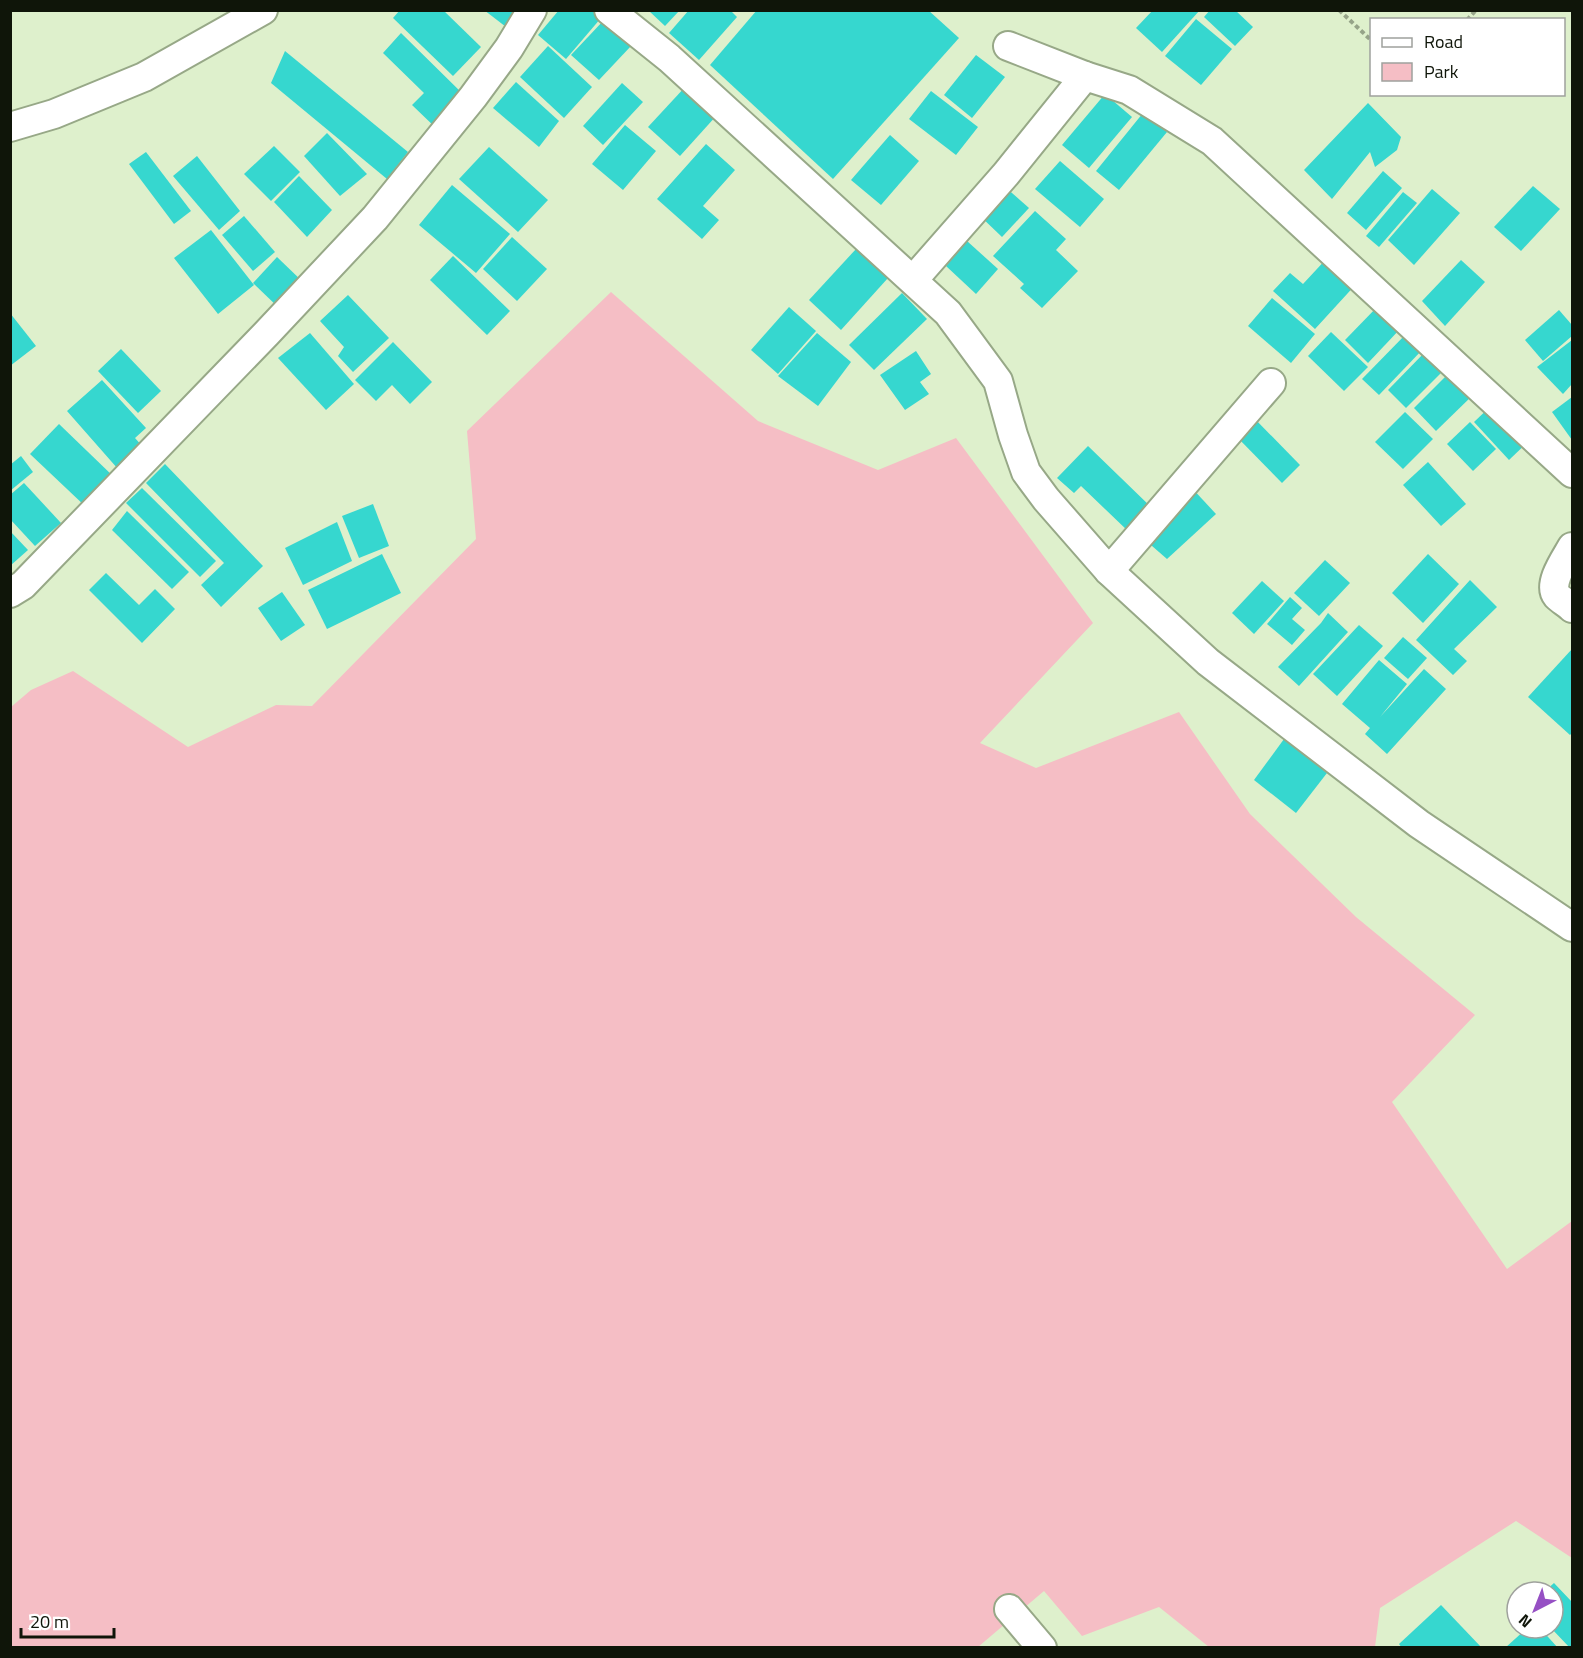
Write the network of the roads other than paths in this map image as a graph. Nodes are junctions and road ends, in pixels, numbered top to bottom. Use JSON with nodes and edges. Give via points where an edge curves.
{"nodes":[{"id":1,"x":263,"y":10,"type":"edge"},
{"id":2,"x":532,"y":10,"type":"edge"},
{"id":3,"x":609,"y":10,"type":"edge"},
{"id":4,"x":1008,"y":46,"type":"dead end"},
{"id":5,"x":1085,"y":76,"type":"junction"},
{"id":6,"x":10,"y":127,"type":"edge"},
{"id":7,"x":913,"y":280,"type":"junction"},
{"id":8,"x":1271,"y":383,"type":"dead end"},
{"id":9,"x":1572,"y":473,"type":"edge"},
{"id":10,"x":1572,"y":547,"type":"edge"},
{"id":11,"x":1109,"y":571,"type":"junction"},
{"id":12,"x":10,"y":593,"type":"edge"},
{"id":13,"x":1572,"y":608,"type":"edge"},
{"id":14,"x":1572,"y":927,"type":"edge"},
{"id":15,"x":1009,"y":1609,"type":"dead end"},
{"id":16,"x":1042,"y":1647,"type":"edge"}],
"edges":[{"from":1,"to":6,"type":"street","via":[[144,77],[54,114]]},
{"from":2,"to":12,"type":"street","via":[[474,97],[375,218],[23,585]]},
{"from":3,"to":7,"type":"street","via":[[669,58]]},
{"from":4,"to":5,"type":"street"},
{"from":5,"to":7,"type":"street"},
{"from":5,"to":9,"type":"street","via":[[1129,90],[1212,141]]},
{"from":7,"to":11,"type":"street","via":[[948,313],[984,360],[998,381],[1026,472]]},
{"from":8,"to":11,"type":"street"},
{"from":10,"to":13,"type":"street","via":[[1555,579],[1554,589]]},
{"from":11,"to":14,"type":"street","via":[[1208,662],[1419,824]]},
{"from":15,"to":16,"type":"street"}]}
